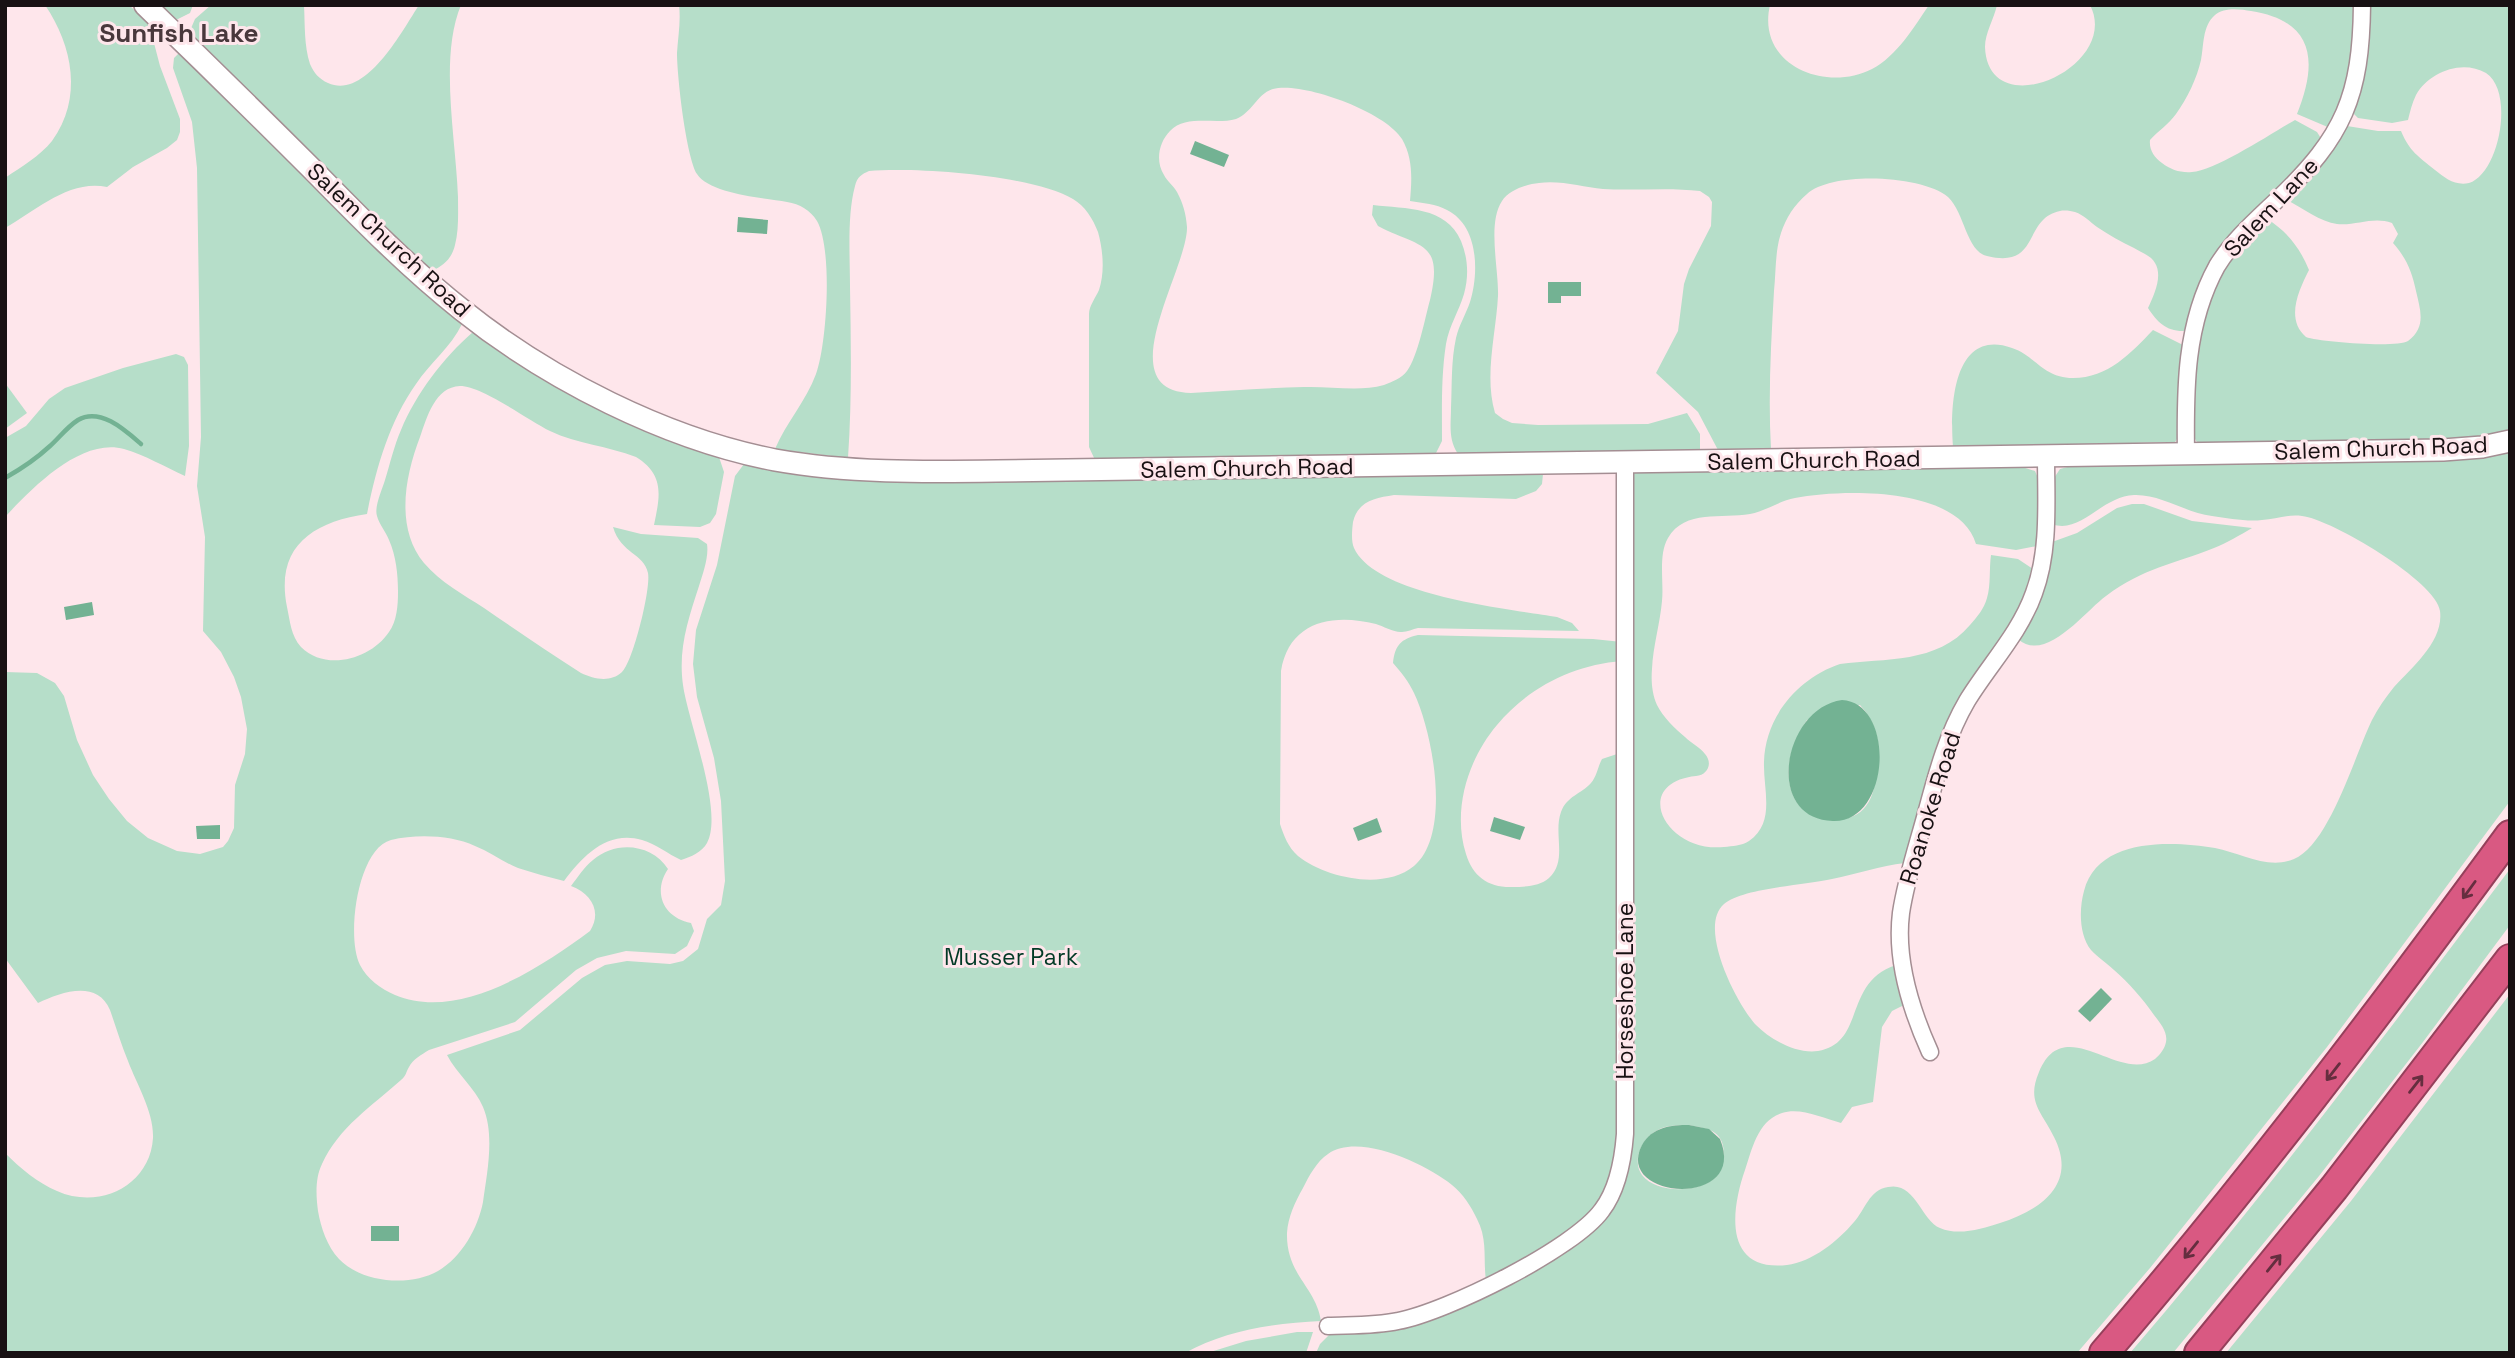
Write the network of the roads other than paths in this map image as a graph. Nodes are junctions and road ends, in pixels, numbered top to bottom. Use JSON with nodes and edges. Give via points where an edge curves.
{"nodes":[{"id":1,"x":145,"y":5,"type":"edge"},
{"id":2,"x":2362,"y":5,"type":"edge"},
{"id":3,"x":2510,"y":441,"type":"edge"},
{"id":4,"x":2186,"y":454,"type":"junction"},
{"id":5,"x":2046,"y":456,"type":"junction"},
{"id":6,"x":1625,"y":463,"type":"junction"},
{"id":7,"x":2510,"y":835,"type":"edge"},
{"id":8,"x":2510,"y":959,"type":"edge"},
{"id":9,"x":1930,"y":1052,"type":"dead end"},
{"id":10,"x":1328,"y":1326,"type":"dead end"},
{"id":11,"x":2104,"y":1353,"type":"edge"},
{"id":12,"x":2199,"y":1353,"type":"edge"}],
"edges":[{"from":1,"to":6,"type":"street","name":"Salem Church Road","via":[[413,269],[461,309],[531,359],[584,388],[712,443],[807,465],[910,472]]},
{"from":2,"to":4,"type":"street","name":"Salem Lane","via":[[2356,79],[2340,125],[2311,166],[2228,249],[2200,306],[2189,355]]},
{"from":3,"to":4,"type":"street","name":"Salem Church Road","via":[[2443,450]]},
{"from":4,"to":5,"type":"street","name":"Salem Church Road"},
{"from":5,"to":6,"type":"street","name":"Salem Church Road"},
{"from":5,"to":9,"type":"street","name":"Roanoke Road","via":[[2044,547],[2035,590],[2018,626],[1967,701],[1950,735],[1903,899],[1903,964],[1915,1016]]},
{"from":6,"to":10,"type":"street","name":"Horseshoe Lane","via":[[1625,1134],[1616,1181],[1604,1208],[1580,1233],[1477,1291],[1407,1319]]},
{"from":7,"to":11,"type":"highway","one_way":true,"via":[[2343,1059]]},
{"from":12,"to":8,"type":"highway","one_way":true,"via":[[2365,1150]]}]}
